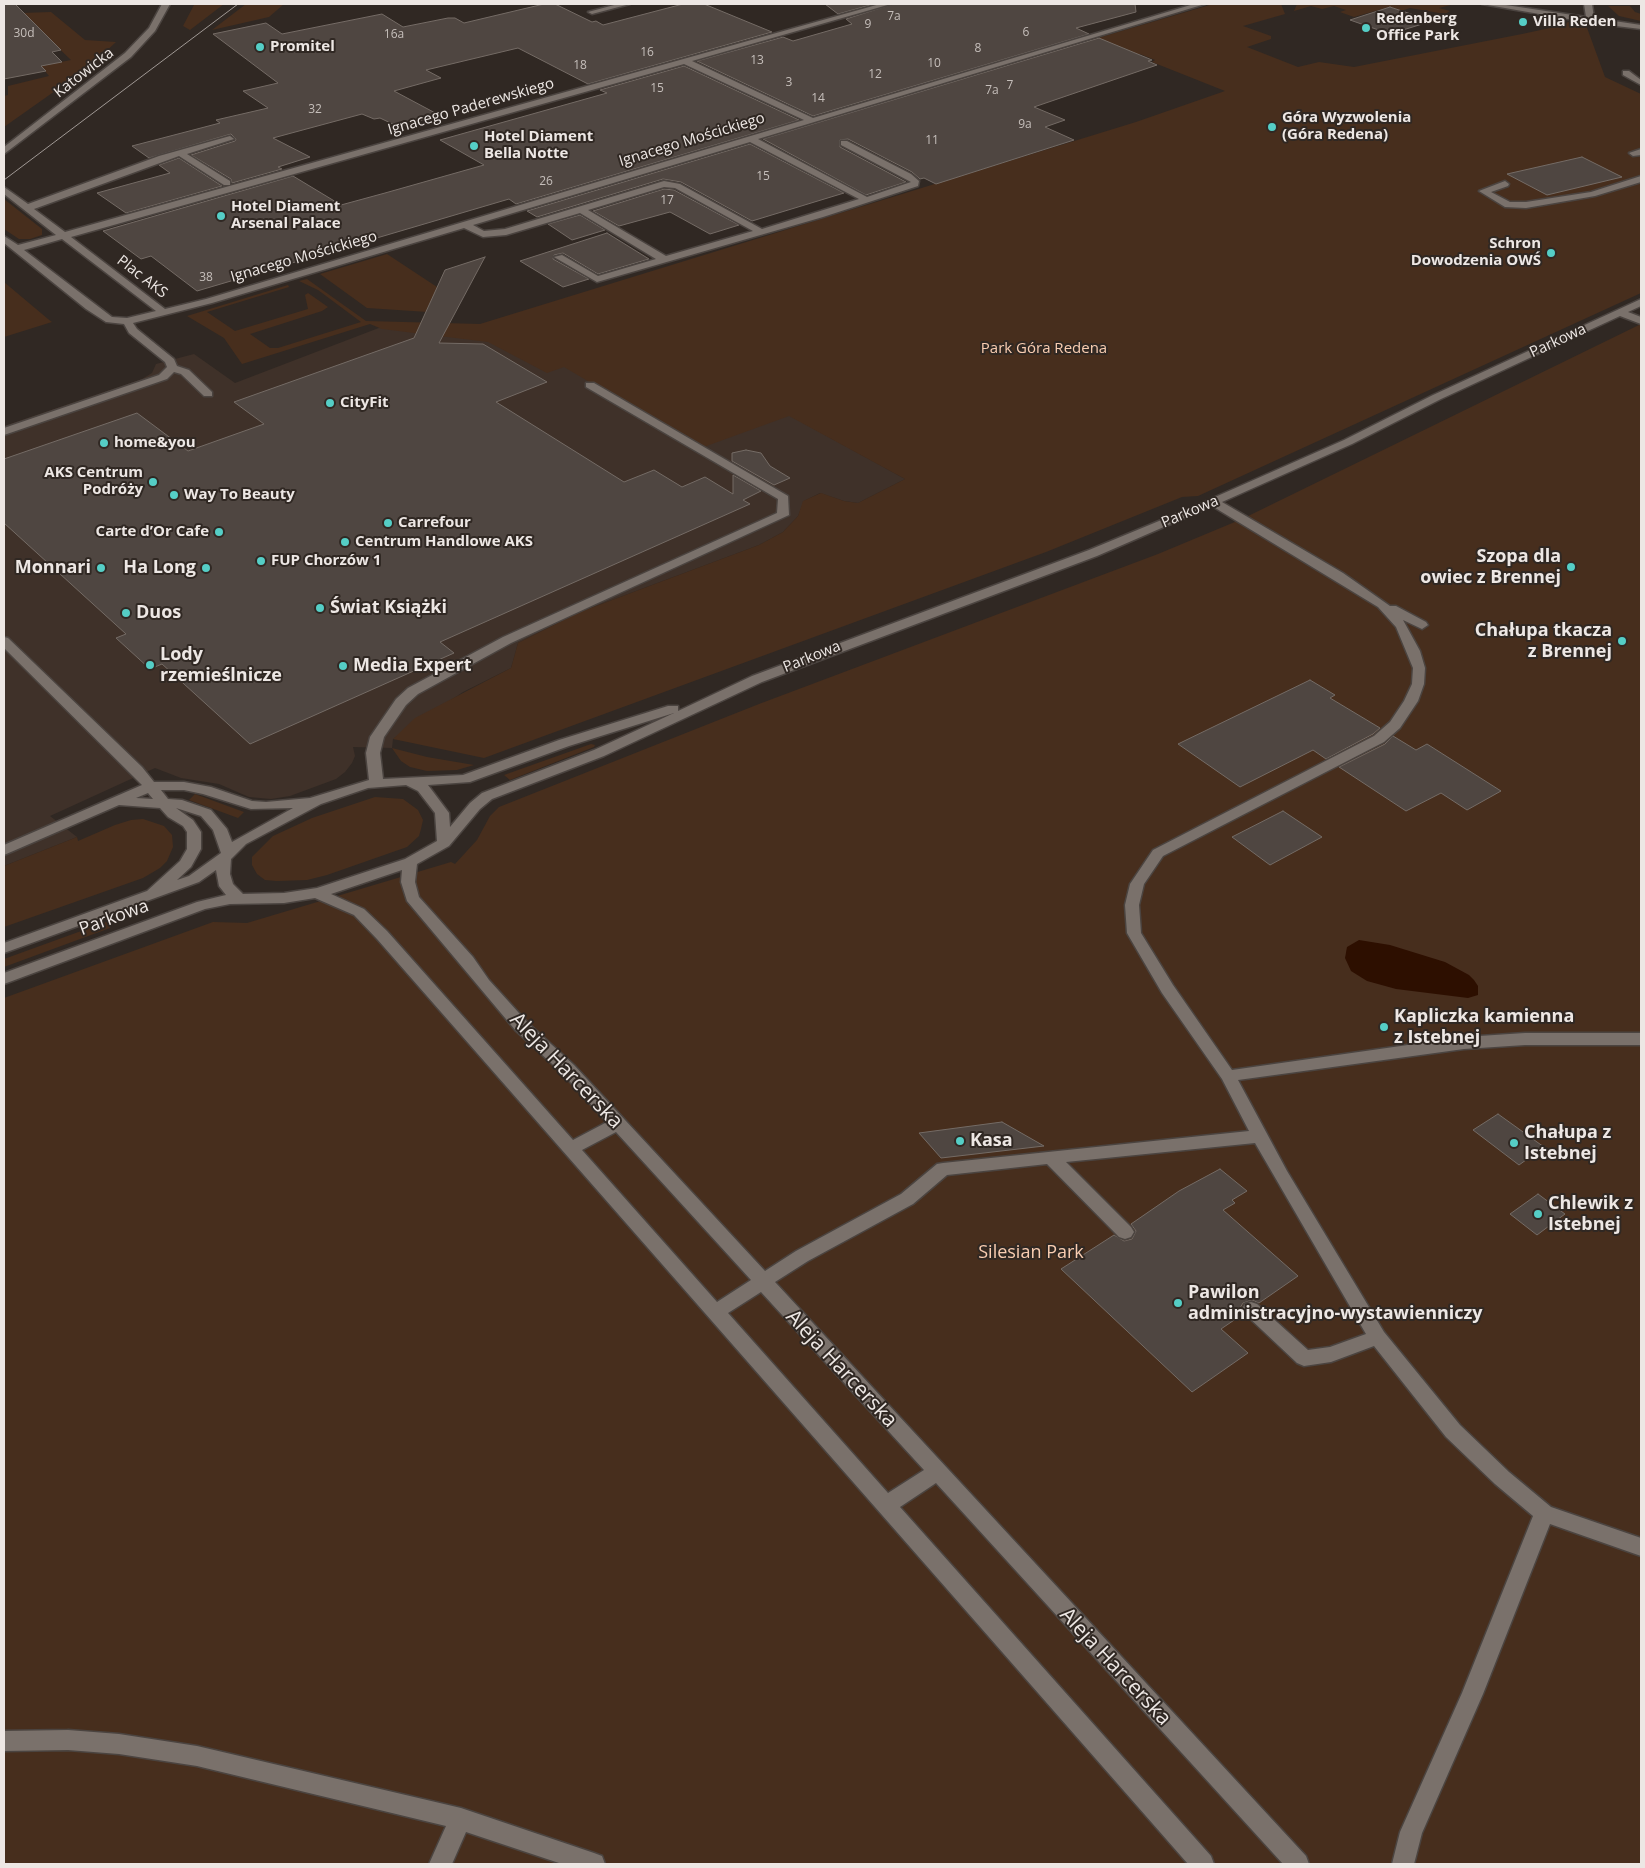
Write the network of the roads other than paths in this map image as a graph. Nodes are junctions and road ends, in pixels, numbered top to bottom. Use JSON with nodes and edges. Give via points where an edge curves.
{"nodes":[{"id":1,"x":166,"y":4,"type":"edge"},
{"id":2,"x":626,"y":4,"type":"edge"},
{"id":3,"x":887,"y":4,"type":"edge"},
{"id":4,"x":1201,"y":4,"type":"edge"},
{"id":5,"x":1486,"y":4,"type":"edge"},
{"id":6,"x":1588,"y":4,"type":"edge"},
{"id":7,"x":592,"y":12,"type":"dead end"},
{"id":8,"x":1590,"y":21,"type":"junction"},
{"id":9,"x":1641,"y":27,"type":"edge"},
{"id":10,"x":685,"y":61,"type":"junction"},
{"id":11,"x":1626,"y":73,"type":"dead end"},
{"id":12,"x":1641,"y":83,"type":"edge"},
{"id":13,"x":811,"y":120,"type":"junction"},
{"id":14,"x":749,"y":138,"type":"junction"},
{"id":15,"x":230,"y":139,"type":"dead end"},
{"id":16,"x":844,"y":143,"type":"dead end"},
{"id":17,"x":4,"y":151,"type":"edge"},
{"id":18,"x":180,"y":153,"type":"junction"},
{"id":19,"x":1641,"y":179,"type":"edge"},
{"id":20,"x":227,"y":183,"type":"dead end"},
{"id":21,"x":1505,"y":184,"type":"dead end"},
{"id":22,"x":4,"y":190,"type":"edge"},
{"id":23,"x":867,"y":200,"type":"junction"},
{"id":24,"x":27,"y":208,"type":"junction"},
{"id":25,"x":580,"y":209,"type":"junction"},
{"id":26,"x":464,"y":224,"type":"junction"},
{"id":27,"x":761,"y":232,"type":"junction"},
{"id":28,"x":63,"y":236,"type":"junction"},
{"id":29,"x":4,"y":239,"type":"edge"},
{"id":30,"x":16,"y":249,"type":"junction"},
{"id":31,"x":559,"y":257,"type":"dead end"},
{"id":32,"x":665,"y":260,"type":"junction"},
{"id":33,"x":1641,"y":302,"type":"edge"},
{"id":34,"x":162,"y":311,"type":"junction"},
{"id":35,"x":1620,"y":312,"type":"junction"},
{"id":36,"x":127,"y":321,"type":"junction"},
{"id":37,"x":1641,"y":321,"type":"edge"},
{"id":38,"x":172,"y":368,"type":"junction"},
{"id":39,"x":590,"y":385,"type":"dead end"},
{"id":40,"x":208,"y":394,"type":"dead end"},
{"id":41,"x":4,"y":432,"type":"edge"},
{"id":42,"x":1213,"y":502,"type":"junction"},
{"id":43,"x":1382,"y":604,"type":"junction"},
{"id":44,"x":1422,"y":625,"type":"dead end"},
{"id":45,"x":4,"y":641,"type":"edge"},
{"id":46,"x":727,"y":692,"type":"junction"},
{"id":47,"x":408,"y":781,"type":"junction"},
{"id":48,"x":376,"y":782,"type":"junction"},
{"id":49,"x":152,"y":786,"type":"junction"},
{"id":50,"x":316,"y":801,"type":"junction"},
{"id":51,"x":118,"y":802,"type":"junction"},
{"id":52,"x":165,"y":803,"type":"junction"},
{"id":53,"x":444,"y":843,"type":"junction"},
{"id":54,"x":4,"y":850,"type":"edge"},
{"id":55,"x":226,"y":856,"type":"junction"},
{"id":56,"x":410,"y":862,"type":"junction"},
{"id":57,"x":153,"y":893,"type":"junction"},
{"id":58,"x":317,"y":893,"type":"junction"},
{"id":59,"x":239,"y":898,"type":"junction"},
{"id":60,"x":4,"y":948,"type":"edge"},
{"id":61,"x":4,"y":979,"type":"edge"},
{"id":62,"x":1641,"y":1039,"type":"edge"},
{"id":63,"x":1228,"y":1076,"type":"junction"},
{"id":64,"x":618,"y":1124,"type":"junction"},
{"id":65,"x":1259,"y":1136,"type":"junction"},
{"id":66,"x":570,"y":1149,"type":"junction"},
{"id":67,"x":1051,"y":1158,"type":"junction"},
{"id":68,"x":1124,"y":1232,"type":"dead end"},
{"id":69,"x":763,"y":1283,"type":"junction"},
{"id":70,"x":1251,"y":1309,"type":"dead end"},
{"id":71,"x":714,"y":1313,"type":"junction"},
{"id":72,"x":1378,"y":1337,"type":"junction"},
{"id":73,"x":936,"y":1472,"type":"junction"},
{"id":74,"x":886,"y":1505,"type":"junction"},
{"id":75,"x":1544,"y":1513,"type":"junction"},
{"id":76,"x":1641,"y":1547,"type":"edge"},
{"id":77,"x":4,"y":1741,"type":"edge"},
{"id":78,"x":461,"y":1819,"type":"junction"},
{"id":79,"x":440,"y":1864,"type":"edge"},
{"id":80,"x":594,"y":1864,"type":"edge"},
{"id":81,"x":1203,"y":1864,"type":"edge"},
{"id":82,"x":1298,"y":1864,"type":"edge"},
{"id":83,"x":1403,"y":1864,"type":"edge"}],
"edges":[{"from":1,"to":17,"type":"street","name":"Katowicka","via":[[152,29],[128,56]]},
{"from":2,"to":7,"type":"street"},
{"from":3,"to":10,"type":"street","name":"Ignacego Paderewskiego"},
{"from":4,"to":13,"type":"street","name":"Ignacego Mościckiego"},
{"from":5,"to":8,"type":"street"},
{"from":6,"to":8,"type":"street"},
{"from":8,"to":9,"type":"street"},
{"from":10,"to":13,"type":"street"},
{"from":10,"to":28,"type":"street","name":"Ignacego Paderewskiego"},
{"from":11,"to":12,"type":"street"},
{"from":13,"to":14,"type":"street","name":"Ignacego Mościckiego"},
{"from":14,"to":23,"type":"street"},
{"from":14,"to":26,"type":"street","name":"Ignacego Mościckiego"},
{"from":15,"to":18,"type":"street"},
{"from":16,"to":23,"type":"street","via":[[915,181],[915,184]]},
{"from":18,"to":20,"type":"street"},
{"from":18,"to":24,"type":"street"},
{"from":19,"to":21,"type":"street","via":[[1592,194],[1511,209],[1483,191]]},
{"from":22,"to":24,"type":"street","name":"Plac AKS"},
{"from":23,"to":27,"type":"street"},
{"from":24,"to":28,"type":"street","name":"Plac AKS"},
{"from":25,"to":26,"type":"street","via":[[495,234],[483,234]]},
{"from":25,"to":27,"type":"street","via":[[664,184],[677,186]]},
{"from":25,"to":32,"type":"street"},
{"from":26,"to":34,"type":"street","name":"Ignacego Mościckiego","via":[[209,301]]},
{"from":27,"to":32,"type":"street"},
{"from":28,"to":30,"type":"street"},
{"from":28,"to":34,"type":"street","name":"Plac AKS"},
{"from":29,"to":30,"type":"street","name":"Plac AKS"},
{"from":30,"to":36,"type":"street","name":"Plac AKS","via":[[110,320]]},
{"from":31,"to":32,"type":"street","via":[[597,280]]},
{"from":33,"to":35,"type":"street","name":"Parkowa"},
{"from":34,"to":36,"type":"street","name":"Plac AKS"},
{"from":35,"to":37,"type":"street"},
{"from":35,"to":42,"type":"street","name":"Parkowa","via":[[1348,442]]},
{"from":36,"to":38,"type":"street","via":[[133,331],[170,362]]},
{"from":38,"to":40,"type":"street","via":[[185,372]]},
{"from":38,"to":41,"type":"street","via":[[163,377]]},
{"from":39,"to":48,"type":"street","via":[[784,498],[783,515],[507,640],[414,691],[401,702],[377,737],[373,753]]},
{"from":42,"to":43,"type":"street"},
{"from":42,"to":46,"type":"street","name":"Parkowa","via":[[1093,553]]},
{"from":43,"to":44,"type":"street"},
{"from":43,"to":63,"type":"street","via":[[1402,626],[1419,668],[1418,684],[1411,701],[1395,725],[1379,739],[1158,853],[1137,884],[1132,905],[1134,933],[1167,990]]},
{"from":45,"to":49,"type":"street"},
{"from":46,"to":47,"type":"street","name":"Parkowa","via":[[465,778],[440,782]]},
{"from":46,"to":53,"type":"street","name":"Parkowa","via":[[599,753],[487,796]]},
{"from":47,"to":48,"type":"street","name":"Parkowa"},
{"from":47,"to":53,"type":"street","via":[[423,788],[436,802],[442,813]]},
{"from":48,"to":50,"type":"street","name":"Parkowa"},
{"from":49,"to":50,"type":"street","via":[[206,790],[251,805]]},
{"from":49,"to":51,"type":"street"},
{"from":49,"to":52,"type":"street"},
{"from":50,"to":55,"type":"street","name":"Parkowa","via":[[254,833]]},
{"from":51,"to":52,"type":"street"},
{"from":51,"to":54,"type":"street"},
{"from":52,"to":55,"type":"street","via":[[193,807],[213,820],[220,829]]},
{"from":52,"to":57,"type":"street","via":[[173,814],[188,823],[194,832],[195,844],[186,864]]},
{"from":53,"to":56,"type":"street","name":"Parkowa"},
{"from":55,"to":57,"type":"street","name":"Parkowa","via":[[194,879]]},
{"from":55,"to":59,"type":"street","via":[[223,874],[226,886]]},
{"from":56,"to":58,"type":"street","name":"Parkowa"},
{"from":56,"to":64,"type":"street","name":"Aleja Harcerska","via":[[408,882],[412,898],[516,1020],[568,1069]]},
{"from":57,"to":60,"type":"street","name":"Parkowa"},
{"from":58,"to":59,"type":"street","name":"Parkowa","via":[[284,898]]},
{"from":58,"to":66,"type":"street","via":[[364,916]]},
{"from":59,"to":61,"type":"street","name":"Parkowa","via":[[202,905]]},
{"from":62,"to":63,"type":"street","via":[[1525,1039],[1464,1043]]},
{"from":63,"to":65,"type":"street"},
{"from":64,"to":66,"type":"street"},
{"from":64,"to":69,"type":"street","name":"Aleja Harcerska"},
{"from":65,"to":67,"type":"street"},
{"from":65,"to":72,"type":"street"},
{"from":66,"to":71,"type":"street"},
{"from":67,"to":68,"type":"street"},
{"from":67,"to":69,"type":"street","via":[[943,1169],[907,1199],[802,1256]]},
{"from":69,"to":71,"type":"street"},
{"from":69,"to":73,"type":"street","name":"Aleja Harcerska"},
{"from":70,"to":72,"type":"street","via":[[1304,1358],[1331,1354]]},
{"from":71,"to":74,"type":"street"},
{"from":72,"to":75,"type":"street","via":[[1453,1431]]},
{"from":73,"to":74,"type":"street"},
{"from":73,"to":82,"type":"street","name":"Aleja Harcerska"},
{"from":74,"to":81,"type":"street"},
{"from":75,"to":76,"type":"street"},
{"from":75,"to":83,"type":"street","via":[[1472,1694],[1417,1815]]},
{"from":77,"to":78,"type":"street","via":[[68,1740],[197,1756]]},
{"from":78,"to":79,"type":"street"},
{"from":78,"to":80,"type":"street"}]}
